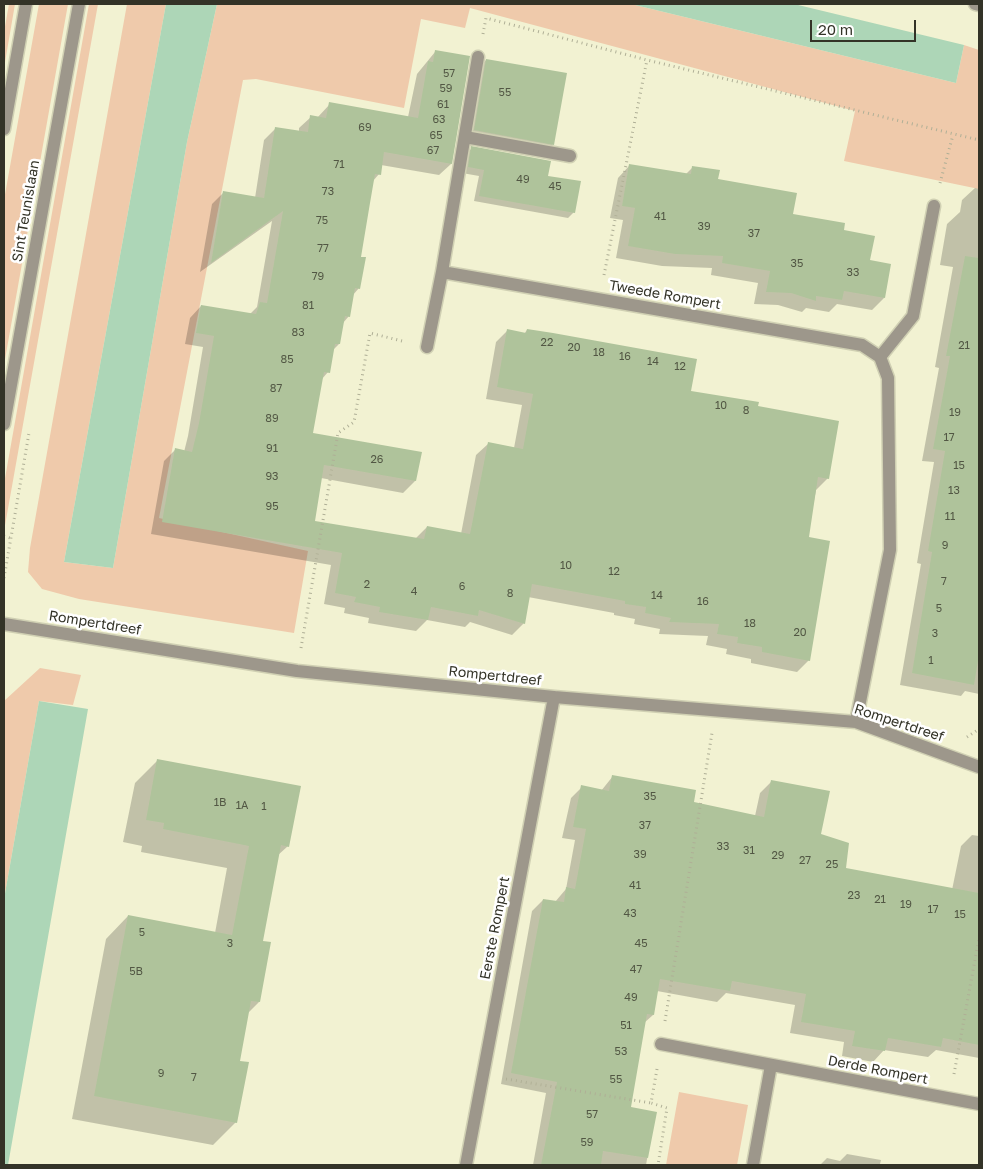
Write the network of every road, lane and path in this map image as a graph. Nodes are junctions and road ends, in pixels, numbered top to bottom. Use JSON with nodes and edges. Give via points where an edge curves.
{"nodes":[{"id":1,"x":26,"y":4,"type":"edge"},
{"id":2,"x":79,"y":4,"type":"edge"},
{"id":3,"x":975,"y":4,"type":"edge"},
{"id":4,"x":979,"y":5,"type":"edge"},
{"id":5,"x":478,"y":57,"type":"joint"},
{"id":6,"x":647,"y":60,"type":"junction"},
{"id":7,"x":4,"y":129,"type":"edge"},
{"id":8,"x":953,"y":135,"type":"junction"},
{"id":9,"x":465,"y":137,"type":"junction"},
{"id":10,"x":979,"y":140,"type":"edge"},
{"id":11,"x":570,"y":156,"type":"dead end"},
{"id":12,"x":934,"y":206,"type":"joint"},
{"id":13,"x":442,"y":272,"type":"junction"},
{"id":14,"x":600,"y":298,"type":"junction"},
{"id":15,"x":427,"y":347,"type":"joint"},
{"id":16,"x":880,"y":357,"type":"junction"},
{"id":17,"x":4,"y":424,"type":"edge"},
{"id":18,"x":4,"y":536,"type":"edge"},
{"id":19,"x":10,"y":538,"type":"dead end"},
{"id":20,"x":4,"y":624,"type":"edge"},
{"id":21,"x":297,"y":671,"type":"junction"},
{"id":22,"x":554,"y":697,"type":"junction"},
{"id":23,"x":716,"y":709,"type":"junction"},
{"id":24,"x":856,"y":722,"type":"junction"},
{"id":25,"x":979,"y":767,"type":"edge"},
{"id":26,"x":979,"y":938,"type":"edge"},
{"id":27,"x":661,"y":1044,"type":"junction"},
{"id":28,"x":771,"y":1065,"type":"junction"},
{"id":29,"x":482,"y":1076,"type":"junction"},
{"id":30,"x":950,"y":1099,"type":"junction"},
{"id":31,"x":651,"y":1103,"type":"junction"},
{"id":32,"x":979,"y":1104,"type":"edge"},
{"id":33,"x":466,"y":1165,"type":"edge"},
{"id":34,"x":658,"y":1165,"type":"edge"},
{"id":35,"x":753,"y":1165,"type":"edge"}],
"edges":[{"from":1,"to":7,"type":"street"},
{"from":2,"to":17,"type":"street","name":"Sint Teunislaan"},
{"from":3,"to":4,"type":"street"},
{"from":5,"to":6,"type":"path","via":[[486,18]]},
{"from":5,"to":9,"type":"street"},
{"from":6,"to":8,"type":"path"},
{"from":6,"to":14,"type":"path"},
{"from":8,"to":10,"type":"path"},
{"from":8,"to":12,"type":"path"},
{"from":9,"to":11,"type":"street"},
{"from":9,"to":13,"type":"street"},
{"from":12,"to":16,"type":"street","via":[[913,316]]},
{"from":13,"to":14,"type":"street","name":"Tweede Rompert"},
{"from":13,"to":15,"type":"street"},
{"from":14,"to":16,"type":"street","name":"Tweede Rompert","via":[[862,345]]},
{"from":15,"to":21,"type":"path","via":[[370,333],[354,422],[338,433]]},
{"from":16,"to":24,"type":"street","via":[[888,378],[890,550]]},
{"from":18,"to":19,"type":"path"},
{"from":20,"to":21,"type":"street","name":"Rompertdreef"},
{"from":21,"to":22,"type":"street","name":"Rompertdreef"},
{"from":22,"to":23,"type":"street","name":"Rompertdreef"},
{"from":22,"to":29,"type":"street","name":"Eerste Rompert"},
{"from":23,"to":24,"type":"street","name":"Rompertdreef"},
{"from":23,"to":27,"type":"path"},
{"from":24,"to":25,"type":"street","name":"Rompertdreef"},
{"from":26,"to":30,"type":"path"},
{"from":27,"to":28,"type":"street","name":"Derde Rompert"},
{"from":27,"to":31,"type":"path"},
{"from":28,"to":30,"type":"street","name":"Derde Rompert"},
{"from":28,"to":35,"type":"street"},
{"from":29,"to":31,"type":"path"},
{"from":29,"to":33,"type":"street","name":"Eerste Rompert"},
{"from":30,"to":32,"type":"street","name":"Derde Rompert"},
{"from":31,"to":34,"type":"path","via":[[667,1108]]}]}
